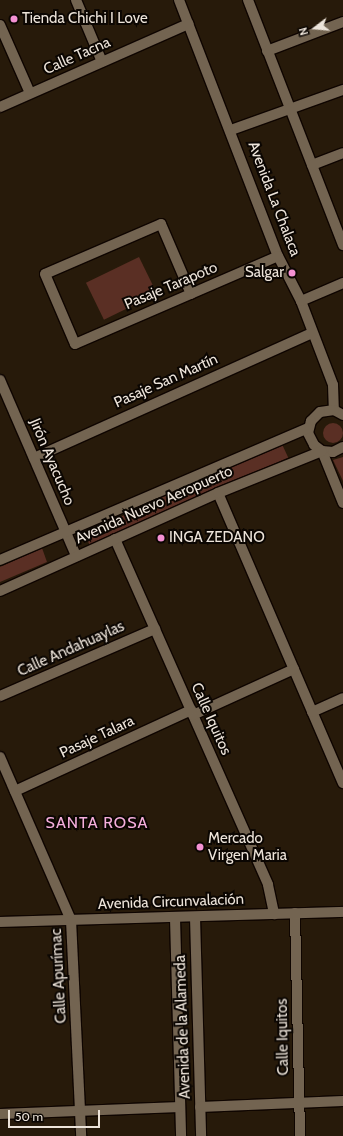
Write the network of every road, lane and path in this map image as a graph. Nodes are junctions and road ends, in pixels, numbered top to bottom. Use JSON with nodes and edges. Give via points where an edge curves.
{"nodes":[{"id":1,"x":76,"y":0,"type":"edge"},
{"id":2,"x":179,"y":0,"type":"edge"},
{"id":3,"x":248,"y":0,"type":"edge"},
{"id":4,"x":343,"y":22,"type":"edge"},
{"id":5,"x":188,"y":24,"type":"junction"},
{"id":6,"x":0,"y":25,"type":"edge"},
{"id":7,"x":267,"y":51,"type":"junction"},
{"id":8,"x":102,"y":62,"type":"junction"},
{"id":9,"x":343,"y":90,"type":"edge"},
{"id":10,"x":30,"y":93,"type":"junction"},
{"id":11,"x":0,"y":107,"type":"edge"},
{"id":12,"x":290,"y":110,"type":"junction"},
{"id":13,"x":231,"y":130,"type":"junction"},
{"id":14,"x":343,"y":153,"type":"edge"},
{"id":15,"x":312,"y":165,"type":"junction"},
{"id":16,"x":338,"y":220,"type":"edge"},
{"id":17,"x":343,"y":245,"type":"edge"},
{"id":18,"x":278,"y":256,"type":"junction"},
{"id":19,"x":343,"y":284,"type":"edge"},
{"id":20,"x":191,"y":294,"type":"junction"},
{"id":21,"x":301,"y":301,"type":"junction"},
{"id":22,"x":312,"y":333,"type":"junction"},
{"id":23,"x":0,"y":380,"type":"edge"},
{"id":24,"x":339,"y":413,"type":"edge"},
{"id":25,"x":308,"y":428,"type":"junction"},
{"id":26,"x":343,"y":447,"type":"edge"},
{"id":27,"x":322,"y":450,"type":"junction"},
{"id":28,"x":34,"y":458,"type":"junction"},
{"id":29,"x":218,"y":492,"type":"junction"},
{"id":30,"x":343,"y":503,"type":"edge"},
{"id":31,"x":66,"y":533,"type":"junction"},
{"id":32,"x":115,"y":539,"type":"junction"},
{"id":33,"x":76,"y":556,"type":"junction"},
{"id":34,"x":0,"y":560,"type":"edge"},
{"id":35,"x":0,"y":591,"type":"edge"},
{"id":36,"x":155,"y":629,"type":"junction"},
{"id":37,"x":294,"y":669,"type":"junction"},
{"id":38,"x":0,"y":696,"type":"edge"},
{"id":39,"x":343,"y":698,"type":"edge"},
{"id":40,"x":192,"y":712,"type":"junction"},
{"id":41,"x":312,"y":712,"type":"junction"},
{"id":42,"x":0,"y":758,"type":"edge"},
{"id":43,"x":343,"y":783,"type":"edge"},
{"id":44,"x":15,"y":791,"type":"junction"},
{"id":45,"x":295,"y":912,"type":"junction"},
{"id":46,"x":343,"y":912,"type":"edge"},
{"id":47,"x":274,"y":914,"type":"junction"},
{"id":48,"x":195,"y":917,"type":"junction"},
{"id":49,"x":175,"y":918,"type":"junction"},
{"id":50,"x":71,"y":920,"type":"junction"},
{"id":51,"x":0,"y":922,"type":"edge"},
{"id":52,"x":343,"y":1101,"type":"edge"},
{"id":53,"x":299,"y":1102,"type":"junction"},
{"id":54,"x":180,"y":1107,"type":"junction"},
{"id":55,"x":200,"y":1107,"type":"junction"},
{"id":56,"x":81,"y":1112,"type":"junction"},
{"id":57,"x":0,"y":1114,"type":"edge"},
{"id":58,"x":81,"y":1136,"type":"edge"},
{"id":59,"x":181,"y":1136,"type":"edge"},
{"id":60,"x":201,"y":1136,"type":"edge"},
{"id":61,"x":300,"y":1136,"type":"edge"}],
"edges":[{"from":1,"to":8,"type":"street"},
{"from":2,"to":5,"type":"street","name":"Avenida La Chalaca"},
{"from":3,"to":7,"type":"street"},
{"from":4,"to":7,"type":"street"},
{"from":5,"to":8,"type":"street","name":"Calle Tacna"},
{"from":5,"to":13,"type":"street","name":"Avenida La Chalaca"},
{"from":6,"to":10,"type":"street"},
{"from":7,"to":12,"type":"street"},
{"from":8,"to":10,"type":"street","name":"Calle Tacna"},
{"from":9,"to":12,"type":"street"},
{"from":10,"to":11,"type":"street","name":"Calle Tacna"},
{"from":12,"to":13,"type":"street"},
{"from":12,"to":15,"type":"street"},
{"from":13,"to":18,"type":"street","name":"Avenida La Chalaca"},
{"from":14,"to":15,"type":"street"},
{"from":15,"to":16,"type":"street"},
{"from":16,"to":17,"type":"street"},
{"from":18,"to":20,"type":"street","name":"Pasaje Tarapoto"},
{"from":18,"to":21,"type":"street","name":"Avenida La Chalaca"},
{"from":19,"to":21,"type":"street"},
{"from":20,"to":20,"type":"street","name":"Pasaje Tarapoto","via":[[161,224],[45,274],[75,344]]},
{"from":21,"to":22,"type":"street","name":"Avenida La Chalaca"},
{"from":22,"to":24,"type":"street","name":"Avenida La Chalaca","via":[[333,385]]},
{"from":22,"to":28,"type":"street","name":"Pasaje San Martín"},
{"from":23,"to":28,"type":"street","name":"Jirón Ayacucho"},
{"from":24,"to":25,"type":"street","via":[[320,412],[310,421]]},
{"from":25,"to":27,"type":"street","via":[[311,442]]},
{"from":25,"to":31,"type":"street","name":"Avenida Nuevo Aeropuerto"},
{"from":26,"to":27,"type":"street","name":"Avenida Nuevo Aeropuerto","via":[[333,452]]},
{"from":27,"to":29,"type":"street","name":"Avenida Nuevo Aeropuerto"},
{"from":27,"to":30,"type":"street"},
{"from":28,"to":31,"type":"street","name":"Jirón Ayacucho"},
{"from":29,"to":32,"type":"street","name":"Avenida Nuevo Aeropuerto"},
{"from":29,"to":37,"type":"street"},
{"from":31,"to":33,"type":"street","name":"Jirón Ayacucho"},
{"from":31,"to":34,"type":"street","name":"Avenida Nuevo Aeropuerto"},
{"from":32,"to":33,"type":"street","name":"Avenida Nuevo Aeropuerto"},
{"from":32,"to":36,"type":"street","name":"Calle Iquitos"},
{"from":33,"to":35,"type":"street","name":"Avenida Nuevo Aeropuerto"},
{"from":36,"to":38,"type":"street","name":"Calle Andahuaylas"},
{"from":36,"to":40,"type":"street","name":"Calle Iquitos"},
{"from":37,"to":40,"type":"street","name":"Pasaje Talara"},
{"from":37,"to":41,"type":"street"},
{"from":39,"to":41,"type":"street"},
{"from":40,"to":44,"type":"street","name":"Pasaje Talara"},
{"from":40,"to":47,"type":"street","name":"Calle Iquitos","via":[[268,885]]},
{"from":41,"to":43,"type":"street"},
{"from":42,"to":44,"type":"street","name":"Calle Apurímac"},
{"from":44,"to":50,"type":"street","name":"Calle Apurímac"},
{"from":45,"to":46,"type":"street","name":"Avenida Circunvalación"},
{"from":45,"to":47,"type":"street","name":"Avenida Circunvalación"},
{"from":45,"to":53,"type":"street","name":"Calle Iquitos"},
{"from":47,"to":48,"type":"street","name":"Avenida Circunvalación"},
{"from":48,"to":49,"type":"street","name":"Avenida Circunvalación"},
{"from":48,"to":55,"type":"street","name":"Avenida de la Alameda"},
{"from":49,"to":50,"type":"street","name":"Avenida Circunvalación"},
{"from":49,"to":54,"type":"street","name":"Avenida de la Alameda"},
{"from":50,"to":51,"type":"street","name":"Avenida Circunvalación"},
{"from":50,"to":56,"type":"street","name":"Calle Apurímac"},
{"from":52,"to":53,"type":"street"},
{"from":53,"to":55,"type":"street"},
{"from":53,"to":61,"type":"street","name":"Calle Iquitos"},
{"from":54,"to":56,"type":"street"},
{"from":54,"to":59,"type":"street","name":"Avenida de la Alameda"},
{"from":55,"to":60,"type":"street","name":"Avenida de la Alameda"},
{"from":56,"to":57,"type":"street"},
{"from":56,"to":58,"type":"street","name":"Calle Apurímac"}]}
